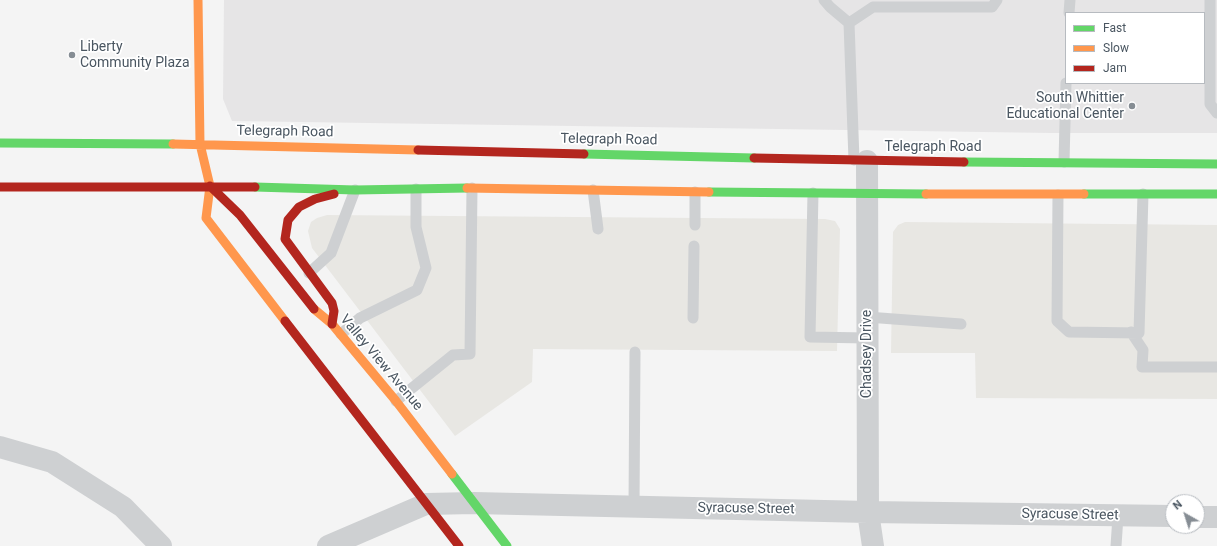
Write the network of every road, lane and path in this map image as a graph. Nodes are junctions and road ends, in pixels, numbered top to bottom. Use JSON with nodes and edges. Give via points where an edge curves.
{"nodes":[{"id":1,"x":198,"y":0,"type":"edge"},
{"id":2,"x":824,"y":0,"type":"edge"},
{"id":3,"x":997,"y":0,"type":"edge"},
{"id":4,"x":1070,"y":0,"type":"edge"},
{"id":5,"x":1210,"y":0,"type":"edge"},
{"id":6,"x":1069,"y":12,"type":"edge"},
{"id":7,"x":849,"y":23,"type":"junction"},
{"id":8,"x":1066,"y":84,"type":"edge"},
{"id":9,"x":1217,"y":113,"type":"edge"},
{"id":10,"x":0,"y":143,"type":"edge"},
{"id":11,"x":200,"y":144,"type":"junction"},
{"id":12,"x":860,"y":161,"type":"junction"},
{"id":13,"x":1064,"y":162,"type":"junction"},
{"id":14,"x":1217,"y":164,"type":"edge"},
{"id":15,"x":210,"y":186,"type":"junction"},
{"id":16,"x":0,"y":187,"type":"edge"},
{"id":17,"x":472,"y":188,"type":"junction"},
{"id":18,"x":416,"y":189,"type":"junction"},
{"id":19,"x":355,"y":190,"type":"junction"},
{"id":20,"x":593,"y":190,"type":"junction"},
{"id":21,"x":695,"y":192,"type":"junction"},
{"id":22,"x":813,"y":193,"type":"junction"},
{"id":23,"x":866,"y":194,"type":"junction"},
{"id":24,"x":1144,"y":194,"type":"junction"},
{"id":25,"x":1217,"y":194,"type":"edge"},
{"id":26,"x":1058,"y":195,"type":"junction"},
{"id":27,"x":694,"y":225,"type":"dead end"},
{"id":28,"x":598,"y":229,"type":"dead end"},
{"id":29,"x":694,"y":246,"type":"dead end"},
{"id":30,"x":309,"y":273,"type":"junction"},
{"id":31,"x":693,"y":318,"type":"dead end"},
{"id":32,"x":332,"y":324,"type":"junction"},
{"id":33,"x":961,"y":324,"type":"dead end"},
{"id":34,"x":867,"y":328,"type":"junction"},
{"id":35,"x":1131,"y":332,"type":"junction"},
{"id":36,"x":340,"y":334,"type":"junction"},
{"id":37,"x":635,"y":352,"type":"dead end"},
{"id":38,"x":1217,"y":367,"type":"edge"},
{"id":39,"x":396,"y":401,"type":"junction"},
{"id":40,"x":0,"y":447,"type":"edge"},
{"id":41,"x":474,"y":503,"type":"junction"},
{"id":42,"x":426,"y":504,"type":"junction"},
{"id":43,"x":634,"y":506,"type":"junction"},
{"id":44,"x":868,"y":512,"type":"junction"},
{"id":45,"x":1118,"y":516,"type":"junction"},
{"id":46,"x":1165,"y":516,"type":"edge"},
{"id":47,"x":1205,"y":517,"type":"edge"},
{"id":48,"x":1217,"y":517,"type":"edge"},
{"id":49,"x":161,"y":546,"type":"edge"},
{"id":50,"x":328,"y":546,"type":"edge"},
{"id":51,"x":459,"y":546,"type":"edge"},
{"id":52,"x":507,"y":546,"type":"edge"},
{"id":53,"x":873,"y":546,"type":"edge"},
{"id":54,"x":1116,"y":546,"type":"edge"}],
"edges":[{"from":1,"to":11,"type":"main road"},
{"from":2,"to":7,"type":"lane"},
{"from":3,"to":7,"type":"lane","via":[[992,7],[873,7]]},
{"from":4,"to":6,"type":"lane"},
{"from":5,"to":9,"type":"lane","via":[[1210,104]]},
{"from":7,"to":12,"type":"lane"},
{"from":8,"to":13,"type":"lane"},
{"from":10,"to":11,"type":"main road","name":"Telegraph Road"},
{"from":11,"to":12,"type":"main road","name":"Telegraph Road"},
{"from":11,"to":15,"type":"main road"},
{"from":12,"to":13,"type":"main road","name":"Telegraph Road"},
{"from":12,"to":23,"type":"street","name":"Chadsey Drive"},
{"from":13,"to":14,"type":"main road","name":"Telegraph Road"},
{"from":15,"to":16,"type":"main road"},
{"from":15,"to":19,"type":"main road"},
{"from":15,"to":32,"type":"main road","name":"Valley View Avenue","via":[[240,215],[316,313]]},
{"from":15,"to":42,"type":"main road","via":[[206,218]]},
{"from":17,"to":18,"type":"main road"},
{"from":17,"to":20,"type":"main road"},
{"from":17,"to":39,"type":"lane","via":[[470,354],[453,355]]},
{"from":18,"to":19,"type":"main road"},
{"from":18,"to":36,"type":"lane","via":[[416,228],[426,268],[417,290],[360,318]]},
{"from":19,"to":30,"type":"lane","via":[[332,252]]},
{"from":19,"to":30,"type":"main road","via":[[314,199],[299,207],[288,220],[285,239]]},
{"from":20,"to":21,"type":"main road"},
{"from":20,"to":28,"type":"lane"},
{"from":21,"to":22,"type":"main road"},
{"from":21,"to":27,"type":"lane"},
{"from":22,"to":23,"type":"main road"},
{"from":22,"to":34,"type":"lane","via":[[810,337]]},
{"from":23,"to":26,"type":"main road"},
{"from":23,"to":34,"type":"street","name":"Chadsey Drive"},
{"from":24,"to":25,"type":"main road"},
{"from":24,"to":26,"type":"main road"},
{"from":24,"to":35,"type":"lane","via":[[1140,333]]},
{"from":26,"to":35,"type":"lane","via":[[1057,321],[1068,332]]},
{"from":29,"to":31,"type":"lane"},
{"from":30,"to":32,"type":"main road","via":[[332,304]]},
{"from":32,"to":36,"type":"main road","name":"Valley View Avenue"},
{"from":33,"to":34,"type":"lane"},
{"from":34,"to":44,"type":"street","name":"Chadsey Drive"},
{"from":35,"to":38,"type":"lane","via":[[1143,350],[1142,366]]},
{"from":36,"to":39,"type":"main road","name":"Valley View Avenue"},
{"from":37,"to":43,"type":"lane"},
{"from":39,"to":41,"type":"main road","name":"Valley View Avenue"},
{"from":40,"to":49,"type":"street","via":[[52,462],[123,508]]},
{"from":41,"to":42,"type":"street","name":"Syracuse Street"},
{"from":41,"to":43,"type":"street","name":"Syracuse Street"},
{"from":41,"to":52,"type":"main road","name":"Valley View Avenue"},
{"from":42,"to":50,"type":"street","name":"Syracuse Street"},
{"from":42,"to":51,"type":"main road"},
{"from":43,"to":44,"type":"street","name":"Syracuse Street"},
{"from":44,"to":45,"type":"street","name":"Syracuse Street"},
{"from":44,"to":53,"type":"street","name":"Chadsey Drive"},
{"from":45,"to":46,"type":"street","name":"Syracuse Street"},
{"from":45,"to":54,"type":"lane"},
{"from":47,"to":48,"type":"street"}]}
